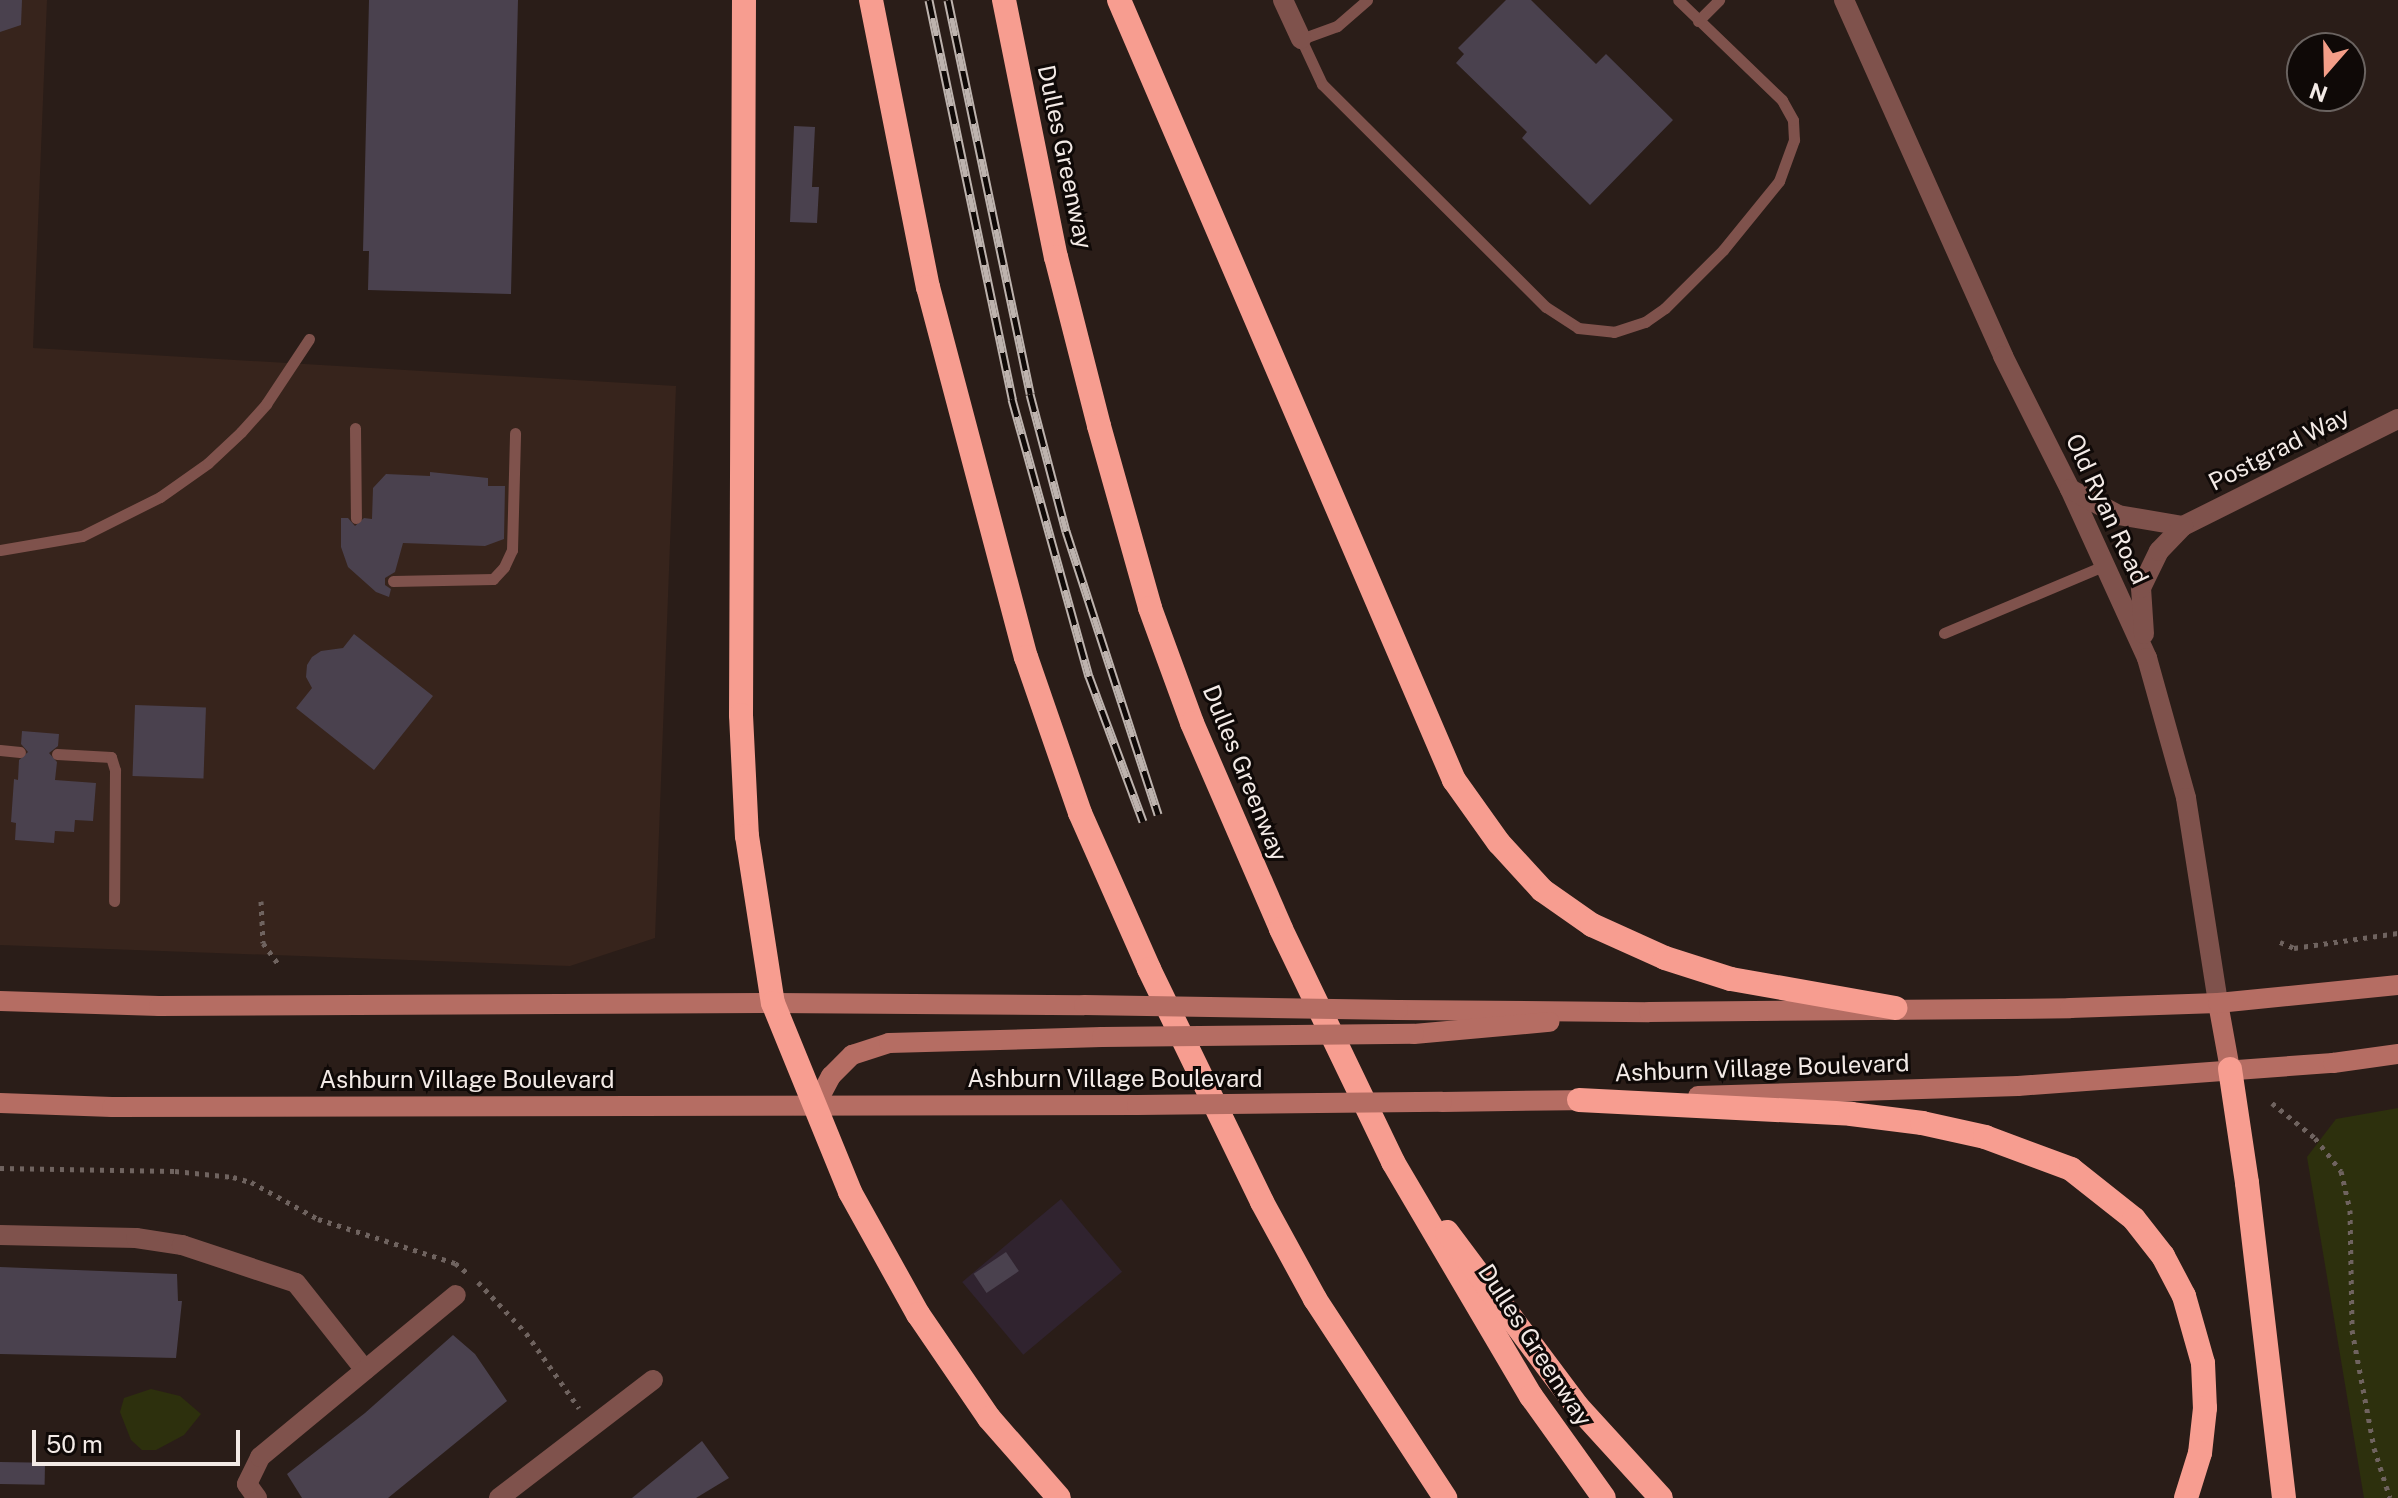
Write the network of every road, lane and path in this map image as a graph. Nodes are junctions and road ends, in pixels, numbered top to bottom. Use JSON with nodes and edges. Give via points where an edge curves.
{"nodes":[{"id":1,"x":744,"y":0,"type":"edge"},
{"id":2,"x":871,"y":0,"type":"edge"},
{"id":3,"x":1004,"y":0,"type":"edge"},
{"id":4,"x":1119,"y":0,"type":"edge"},
{"id":5,"x":1283,"y":0,"type":"edge"},
{"id":6,"x":1367,"y":0,"type":"edge"},
{"id":7,"x":1678,"y":0,"type":"edge"},
{"id":8,"x":1719,"y":0,"type":"edge"},
{"id":9,"x":1844,"y":0,"type":"edge"},
{"id":10,"x":1698,"y":21,"type":"junction"},
{"id":11,"x":1301,"y":39,"type":"junction"},
{"id":12,"x":309,"y":339,"type":"dead end"},
{"id":13,"x":2398,"y":419,"type":"edge"},
{"id":14,"x":355,"y":428,"type":"dead end"},
{"id":15,"x":515,"y":433,"type":"dead end"},
{"id":16,"x":2070,"y":489,"type":"junction"},
{"id":17,"x":356,"y":518,"type":"dead end"},
{"id":18,"x":2183,"y":526,"type":"junction"},
{"id":19,"x":0,"y":550,"type":"edge"},
{"id":20,"x":2106,"y":565,"type":"junction"},
{"id":21,"x":393,"y":581,"type":"dead end"},
{"id":22,"x":1944,"y":633,"type":"dead end"},
{"id":23,"x":2147,"y":658,"type":"junction"},
{"id":24,"x":0,"y":750,"type":"edge"},
{"id":25,"x":20,"y":752,"type":"dead end"},
{"id":26,"x":57,"y":754,"type":"dead end"},
{"id":27,"x":114,"y":901,"type":"dead end"},
{"id":28,"x":261,"y":901,"type":"dead end"},
{"id":29,"x":2398,"y":933,"type":"edge"},
{"id":30,"x":2280,"y":942,"type":"dead end"},
{"id":31,"x":280,"y":966,"type":"dead end"},
{"id":32,"x":2398,"y":985,"type":"edge"},
{"id":33,"x":0,"y":1001,"type":"edge"},
{"id":34,"x":773,"y":1003,"type":"junction"},
{"id":35,"x":2218,"y":1003,"type":"junction"},
{"id":36,"x":1895,"y":1008,"type":"junction"},
{"id":37,"x":1649,"y":1012,"type":"junction"},
{"id":38,"x":2398,"y":1054,"type":"edge"},
{"id":39,"x":2230,"y":1069,"type":"junction"},
{"id":40,"x":1579,"y":1100,"type":"junction"},
{"id":41,"x":0,"y":1103,"type":"edge"},
{"id":42,"x":2272,"y":1103,"type":"dead end"},
{"id":43,"x":815,"y":1106,"type":"junction"},
{"id":44,"x":1393,"y":1162,"type":"junction"},
{"id":45,"x":0,"y":1168,"type":"edge"},
{"id":46,"x":0,"y":1235,"type":"edge"},
{"id":47,"x":456,"y":1295,"type":"dead end"},
{"id":48,"x":365,"y":1370,"type":"junction"},
{"id":49,"x":653,"y":1380,"type":"dead end"},
{"id":50,"x":591,"y":1425,"type":"junction"},
{"id":51,"x":257,"y":1498,"type":"edge"},
{"id":52,"x":499,"y":1498,"type":"edge"},
{"id":53,"x":1059,"y":1498,"type":"edge"},
{"id":54,"x":1445,"y":1498,"type":"edge"},
{"id":55,"x":1604,"y":1498,"type":"edge"},
{"id":56,"x":1661,"y":1498,"type":"edge"},
{"id":57,"x":2186,"y":1498,"type":"edge"},
{"id":58,"x":2284,"y":1498,"type":"edge"},
{"id":59,"x":2390,"y":1498,"type":"edge"}],
"edges":[{"from":1,"to":34,"type":"highway","via":[[741,715],[747,836]]},
{"from":2,"to":54,"type":"highway","via":[[932,301],[1026,657],[1080,813],[1262,1202],[1315,1299]]},
{"from":3,"to":44,"type":"highway","name":"Dulles Greenway","via":[[1056,257],[1150,608],[1235,829]]},
{"from":4,"to":36,"type":"highway","via":[[1454,780],[1499,843],[1542,890],[1592,925],[1665,958],[1731,979]]},
{"from":5,"to":11,"type":"street"},
{"from":6,"to":11,"type":"lane","via":[[1337,26]]},
{"from":7,"to":10,"type":"lane"},
{"from":8,"to":10,"type":"lane"},
{"from":9,"to":16,"type":"street","name":"Old Ryan Road","via":[[1997,343]]},
{"from":10,"to":11,"type":"lane","via":[[1790,111],[1795,129],[1791,153],[1754,216],[1683,291],[1645,322],[1614,332],[1578,328],[1546,307],[1322,84]]},
{"from":12,"to":19,"type":"lane","via":[[241,432],[160,497],[82,536]]},
{"from":13,"to":18,"type":"street","name":"Postgrad Way"},
{"from":14,"to":17,"type":"lane"},
{"from":15,"to":21,"type":"lane","via":[[512,550],[504,567],[493,579]]},
{"from":16,"to":18,"type":"street","via":[[2118,515]]},
{"from":16,"to":20,"type":"street","name":"Old Ryan Road"},
{"from":18,"to":23,"type":"street","via":[[2159,551],[2141,588]]},
{"from":20,"to":22,"type":"lane"},
{"from":20,"to":23,"type":"street","name":"Old Ryan Road"},
{"from":23,"to":35,"type":"street","name":"Old Ryan Road","via":[[2186,798]]},
{"from":24,"to":25,"type":"lane"},
{"from":26,"to":27,"type":"lane","via":[[111,757]]},
{"from":28,"to":31,"type":"path","via":[[263,943]]},
{"from":29,"to":30,"type":"path","via":[[2294,948]]},
{"from":32,"to":35,"type":"main road"},
{"from":33,"to":34,"type":"main road","via":[[207,1006]]},
{"from":34,"to":37,"type":"main road","bridge":true},
{"from":34,"to":43,"type":"highway"},
{"from":35,"to":36,"type":"main road"},
{"from":35,"to":39,"type":"main road","name":"Old Ryan Road"},
{"from":36,"to":37,"type":"main road"},
{"from":37,"to":43,"type":"main road","bridge":true,"via":[[1414,1034],[889,1043],[852,1055],[831,1076]]},
{"from":38,"to":39,"type":"main road","name":"Ashburn Village Boulevard"},
{"from":39,"to":40,"type":"main road","name":"Ashburn Village Boulevard","via":[[2018,1086]]},
{"from":39,"to":58,"type":"highway"},
{"from":40,"to":43,"type":"main road","name":"Ashburn Village Boulevard","bridge":true},
{"from":40,"to":57,"type":"highway","via":[[1894,1119],[1985,1137],[2071,1169],[2134,1219],[2163,1256],[2184,1296],[2203,1363],[2205,1408],[2200,1453]]},
{"from":41,"to":43,"type":"main road","name":"Ashburn Village Boulevard"},
{"from":42,"to":59,"type":"path","via":[[2315,1138],[2341,1171],[2350,1210],[2352,1330],[2374,1448]]},
{"from":43,"to":53,"type":"highway","via":[[850,1192],[941,1351],[989,1418]]},
{"from":44,"to":55,"type":"highway","name":"Dulles Greenway","via":[[1531,1396]]},
{"from":44,"to":56,"type":"highway","via":[[1578,1407]]},
{"from":45,"to":50,"type":"path","via":[[233,1177],[318,1219],[455,1263],[526,1333]]},
{"from":46,"to":48,"type":"street","via":[[136,1238],[182,1245],[296,1283]]},
{"from":47,"to":48,"type":"street"},
{"from":48,"to":51,"type":"street","via":[[260,1457],[247,1484]]},
{"from":49,"to":50,"type":"street"},
{"from":50,"to":52,"type":"street"}]}
